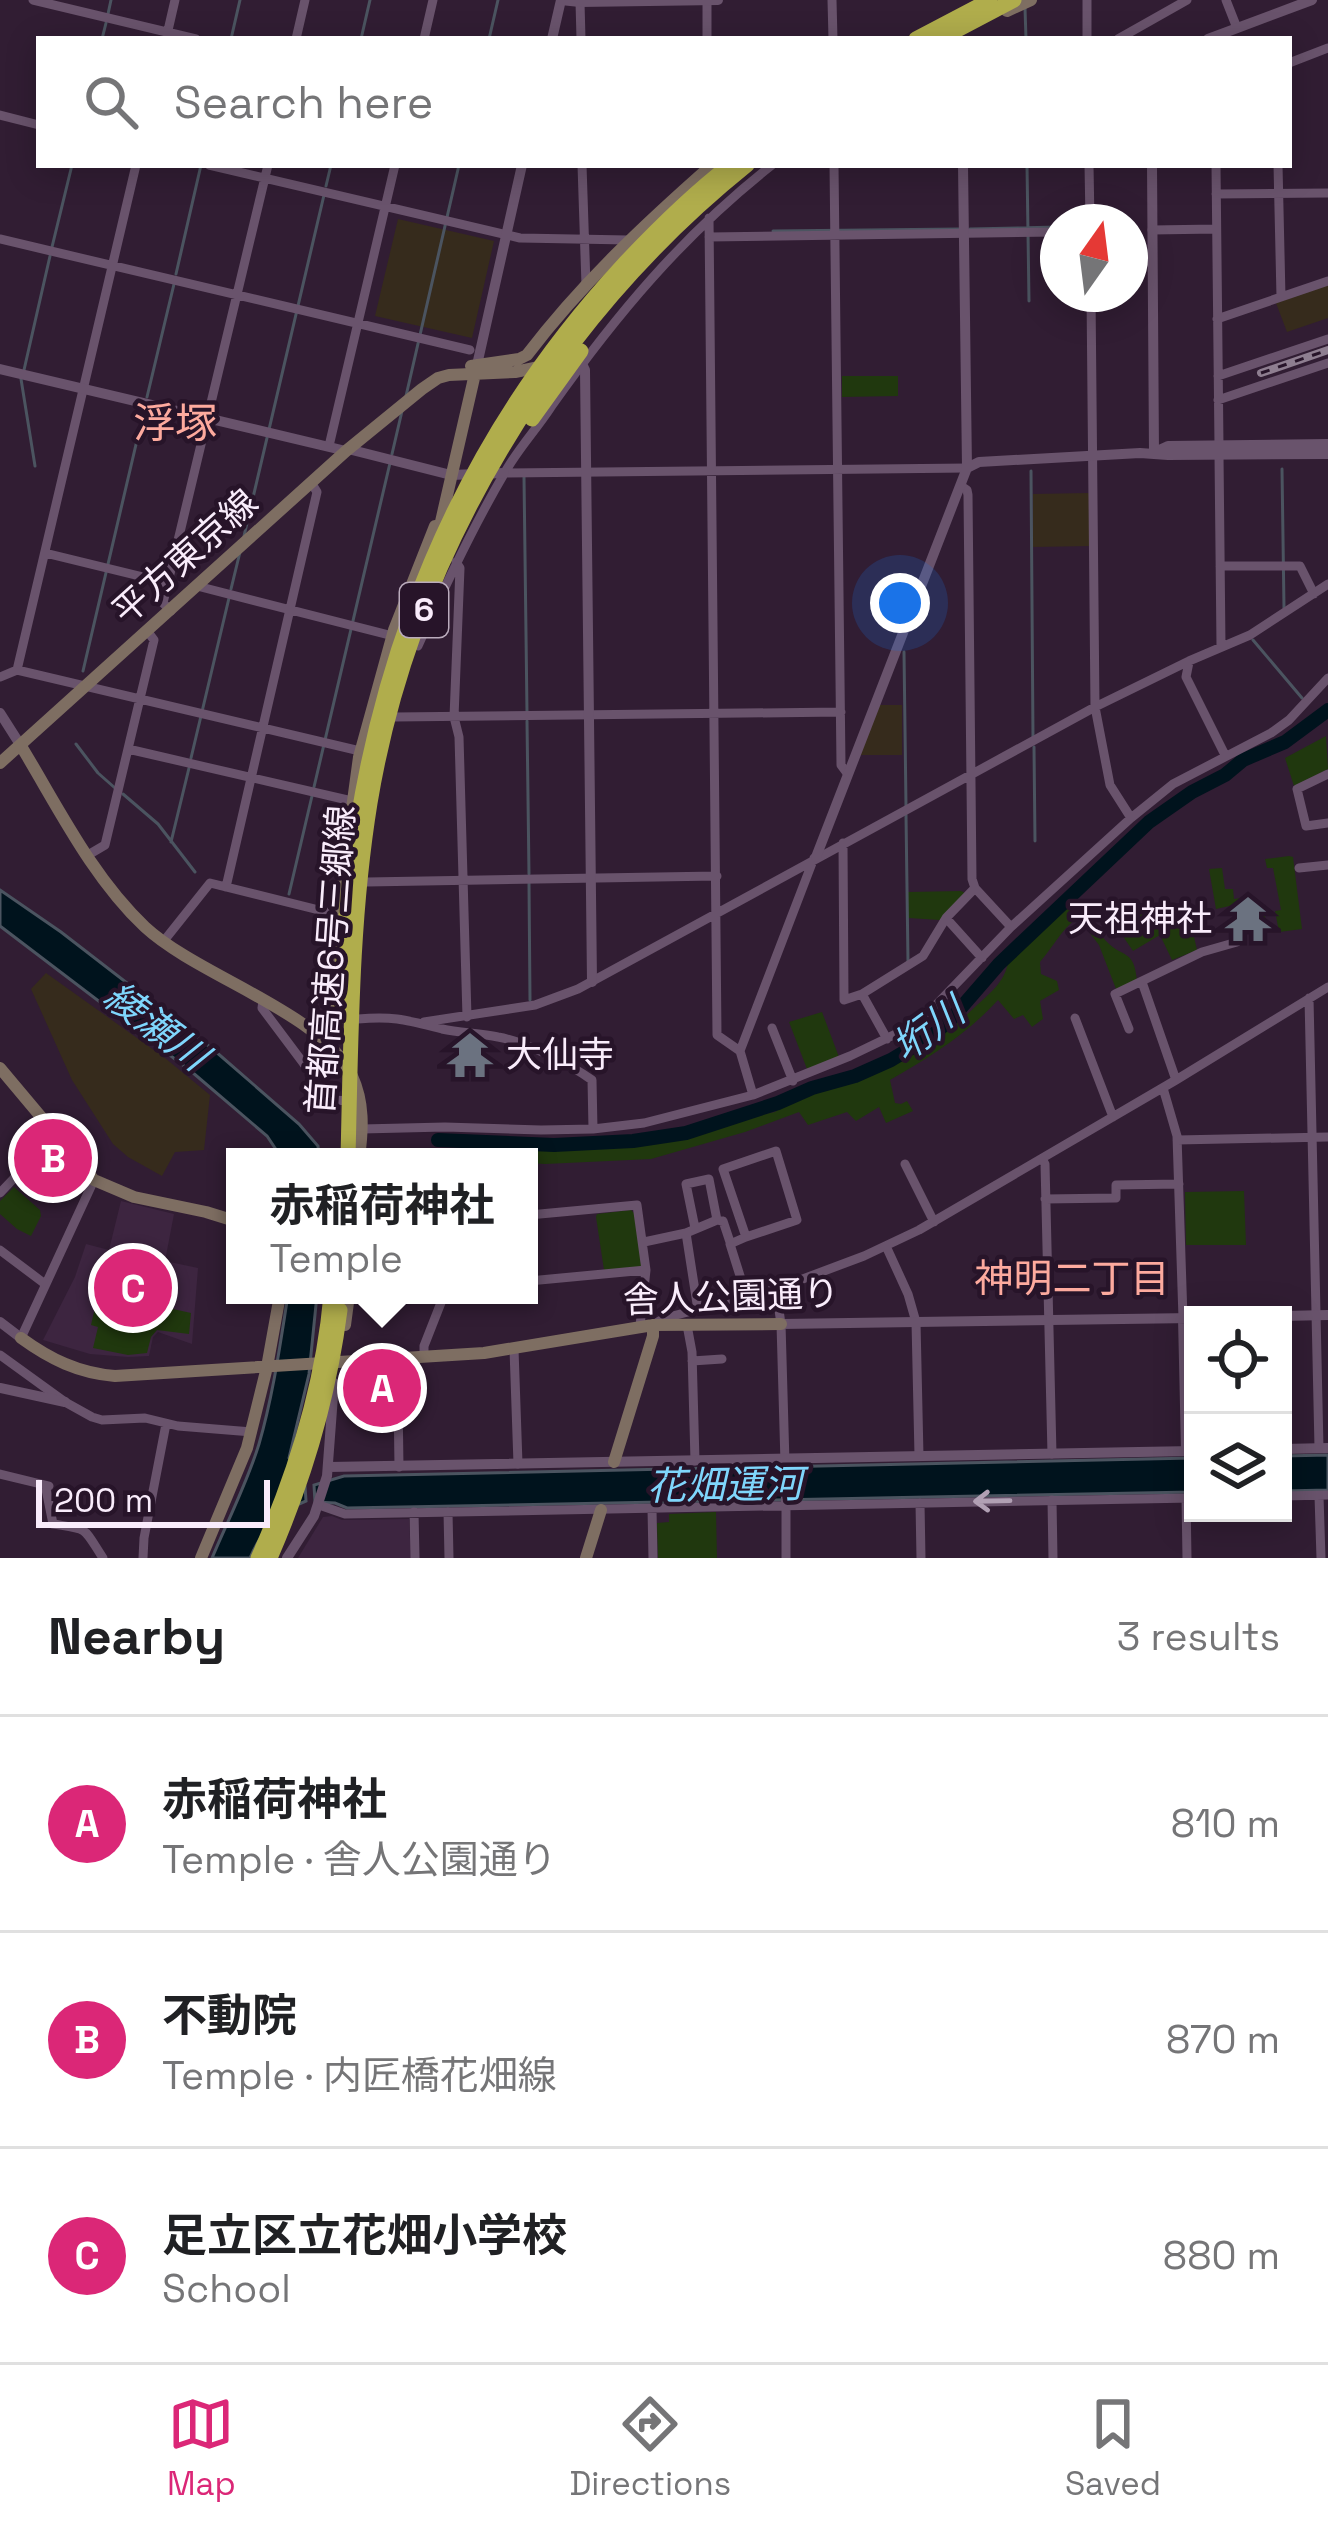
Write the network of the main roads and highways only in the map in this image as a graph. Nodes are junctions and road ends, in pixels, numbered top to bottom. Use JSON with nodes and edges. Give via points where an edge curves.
{"nodes":[{"id":1,"x":987,"y":0,"type":"edge"},
{"id":2,"x":1014,"y":0,"type":"edge"},
{"id":3,"x":1031,"y":0,"type":"edge"},
{"id":4,"x":960,"y":5,"type":"edge"},
{"id":5,"x":911,"y":36,"type":"edge"},
{"id":6,"x":921,"y":36,"type":"edge"},
{"id":7,"x":946,"y":36,"type":"edge"},
{"id":8,"x":958,"y":36,"type":"edge"},
{"id":9,"x":962,"y":36,"type":"edge"},
{"id":10,"x":711,"y":168,"type":"edge"},
{"id":11,"x":711,"y":168,"type":"edge"},
{"id":12,"x":727,"y":168,"type":"edge"},
{"id":13,"x":744,"y":168,"type":"edge"},
{"id":14,"x":756,"y":168,"type":"edge"},
{"id":15,"x":757,"y":168,"type":"edge"},
{"id":16,"x":476,"y":369,"type":"junction"},
{"id":17,"x":446,"y":512,"type":"junction"},
{"id":18,"x":428,"y":601,"type":"junction"},
{"id":19,"x":21,"y":746,"type":"junction"},
{"id":20,"x":0,"y":764,"type":"edge"},
{"id":21,"x":336,"y":959,"type":"junction"},
{"id":22,"x":361,"y":962,"type":"junction"},
{"id":23,"x":334,"y":983,"type":"junction"},
{"id":24,"x":322,"y":1041,"type":"junction"},
{"id":25,"x":346,"y":1065,"type":"junction"},
{"id":26,"x":0,"y":1068,"type":"edge"},
{"id":27,"x":338,"y":1148,"type":"edge"},
{"id":28,"x":359,"y":1148,"type":"edge"},
{"id":29,"x":360,"y":1148,"type":"edge"},
{"id":30,"x":226,"y":1218,"type":"edge"},
{"id":31,"x":279,"y":1304,"type":"edge"},
{"id":32,"x":331,"y":1304,"type":"edge"},
{"id":33,"x":343,"y":1304,"type":"edge"},
{"id":34,"x":343,"y":1304,"type":"edge"},
{"id":35,"x":781,"y":1324,"type":"road end"},
{"id":36,"x":646,"y":1325,"type":"junction"},
{"id":37,"x":21,"y":1338,"type":"road end"},
{"id":38,"x":331,"y":1362,"type":"junction"},
{"id":39,"x":271,"y":1367,"type":"junction"},
{"id":40,"x":614,"y":1462,"type":"road end"},
{"id":41,"x":601,"y":1510,"type":"road end"},
{"id":42,"x":201,"y":1558,"type":"edge"},
{"id":43,"x":258,"y":1558,"type":"edge"},
{"id":44,"x":271,"y":1558,"type":"edge"},
{"id":45,"x":586,"y":1558,"type":"edge"}],
"edges":[{"from":1,"to":4,"type":"main road"},
{"from":1,"to":6,"type":"highway"},
{"from":2,"to":7,"type":"highway"},
{"from":3,"to":9,"type":"main road"},
{"from":4,"to":5,"type":"main road"},
{"from":4,"to":8,"type":"main road"},
{"from":10,"to":17,"type":"highway","via":[[578,303],[498,416]]},
{"from":11,"to":16,"type":"main road","name":"平方東京線","via":[[628,240],[527,355]]},
{"from":12,"to":17,"type":"highway","name":"首都高速6号三郷線","number":"6","via":[[639,248],[558,341]]},
{"from":13,"to":18,"type":"highway","name":"首都高速6号三郷線","number":"6","via":[[646,259],[556,366],[491,466]]},
{"from":14,"to":16,"type":"main road","name":"平方東京線","via":[[707,206],[572,353],[515,372]]},
{"from":15,"to":18,"type":"highway","via":[[598,326],[516,441]]},
{"from":16,"to":17,"type":"main road"},
{"from":16,"to":19,"type":"main road","name":"平方東京線","via":[[420,383]]},
{"from":17,"to":21,"type":"main road","via":[[393,636],[360,751]]},
{"from":17,"to":22,"type":"main road","via":[[376,805]]},
{"from":17,"to":27,"type":"highway","name":"首都高速6号三郷線","number":"6","via":[[403,631],[360,797],[346,900]]},
{"from":18,"to":28,"type":"highway","name":"首都高速6号三郷線","number":"6","via":[[386,729],[358,893],[352,992]]},
{"from":19,"to":20,"type":"main road","name":"平方東京線"},
{"from":19,"to":24,"type":"main road","via":[[112,892],[163,942]]},
{"from":21,"to":22,"type":"main road"},
{"from":21,"to":23,"type":"main road"},
{"from":22,"to":25,"type":"main road","via":[[357,1052]]},
{"from":23,"to":24,"type":"main road","via":[[332,1028]]},
{"from":23,"to":25,"type":"main road"},
{"from":24,"to":25,"type":"main road"},
{"from":25,"to":29,"type":"main road","via":[[360,1102]]},
{"from":26,"to":30,"type":"main road","via":[[94,1180]]},
{"from":31,"to":39,"type":"main road"},
{"from":32,"to":43,"type":"highway","via":[[307,1424]]},
{"from":33,"to":38,"type":"main road"},
{"from":34,"to":44,"type":"highway","via":[[318,1424]]},
{"from":35,"to":36,"type":"main road","name":"舎人公園通り"},
{"from":36,"to":38,"type":"main road","name":"舎人公園通り","via":[[514,1349]]},
{"from":36,"to":40,"type":"main road","via":[[653,1336]]},
{"from":37,"to":39,"type":"main road","name":"舎人公園通り","via":[[64,1364],[104,1375]]},
{"from":38,"to":39,"type":"main road","name":"舎人公園通り"},
{"from":39,"to":42,"type":"main road"},
{"from":41,"to":45,"type":"main road"}]}
